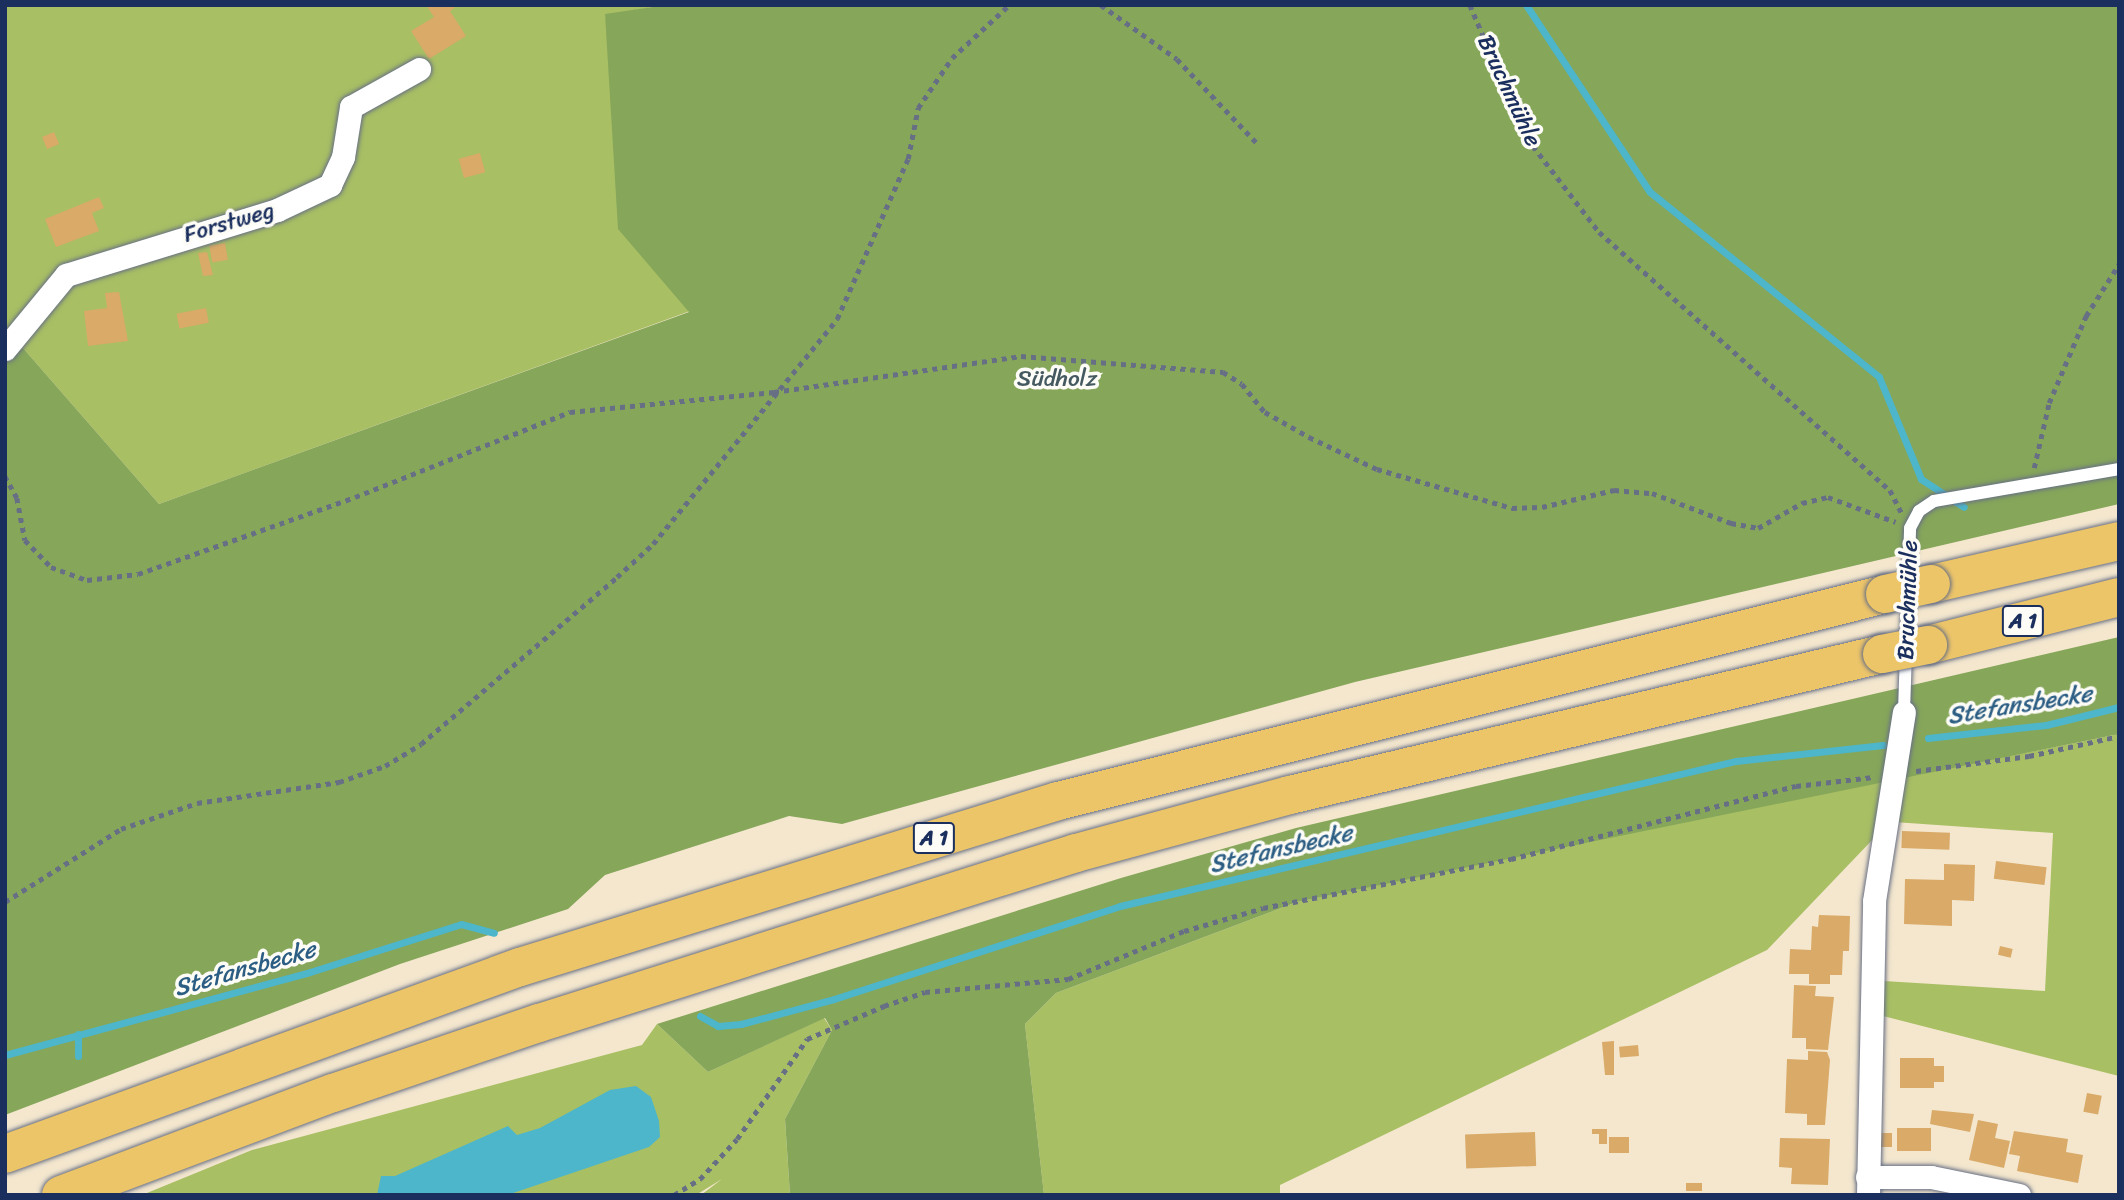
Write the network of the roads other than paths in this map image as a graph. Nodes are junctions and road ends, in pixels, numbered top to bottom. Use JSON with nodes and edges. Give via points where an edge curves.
{"nodes":[{"id":1,"x":419,"y":69,"type":"dead end"},
{"id":2,"x":5,"y":349,"type":"edge"},
{"id":3,"x":2119,"y":469,"type":"edge"},
{"id":4,"x":2119,"y":541,"type":"edge"},
{"id":5,"x":2119,"y":597,"type":"edge"},
{"id":6,"x":1904,"y":712,"type":"joint"},
{"id":7,"x":5,"y":1154,"type":"edge"},
{"id":8,"x":1868,"y":1186,"type":"edge"},
{"id":9,"x":61,"y":1195,"type":"edge"},
{"id":10,"x":2019,"y":1195,"type":"edge"}],
"edges":[{"from":1,"to":2,"type":"street","name":"Forstweg","via":[[351,107],[343,157],[330,185],[277,210],[66,275]]},
{"from":3,"to":6,"type":"lane","name":"Bruchmühle","via":[[1934,501],[1919,511],[1910,528]]},
{"from":4,"to":7,"type":"highway","number":"A 1","bridge":true,"via":[[1885,594],[1058,801],[520,967]]},
{"from":5,"to":9,"type":"highway","number":"A 1","bridge":true,"via":[[1290,795],[1076,853],[526,1027],[333,1093]]},
{"from":6,"to":8,"type":"street","name":"Bruchmühle","via":[[1897,774],[1878,853],[1874,901]]},
{"from":8,"to":10,"type":"street","via":[[1931,1177]]}]}
